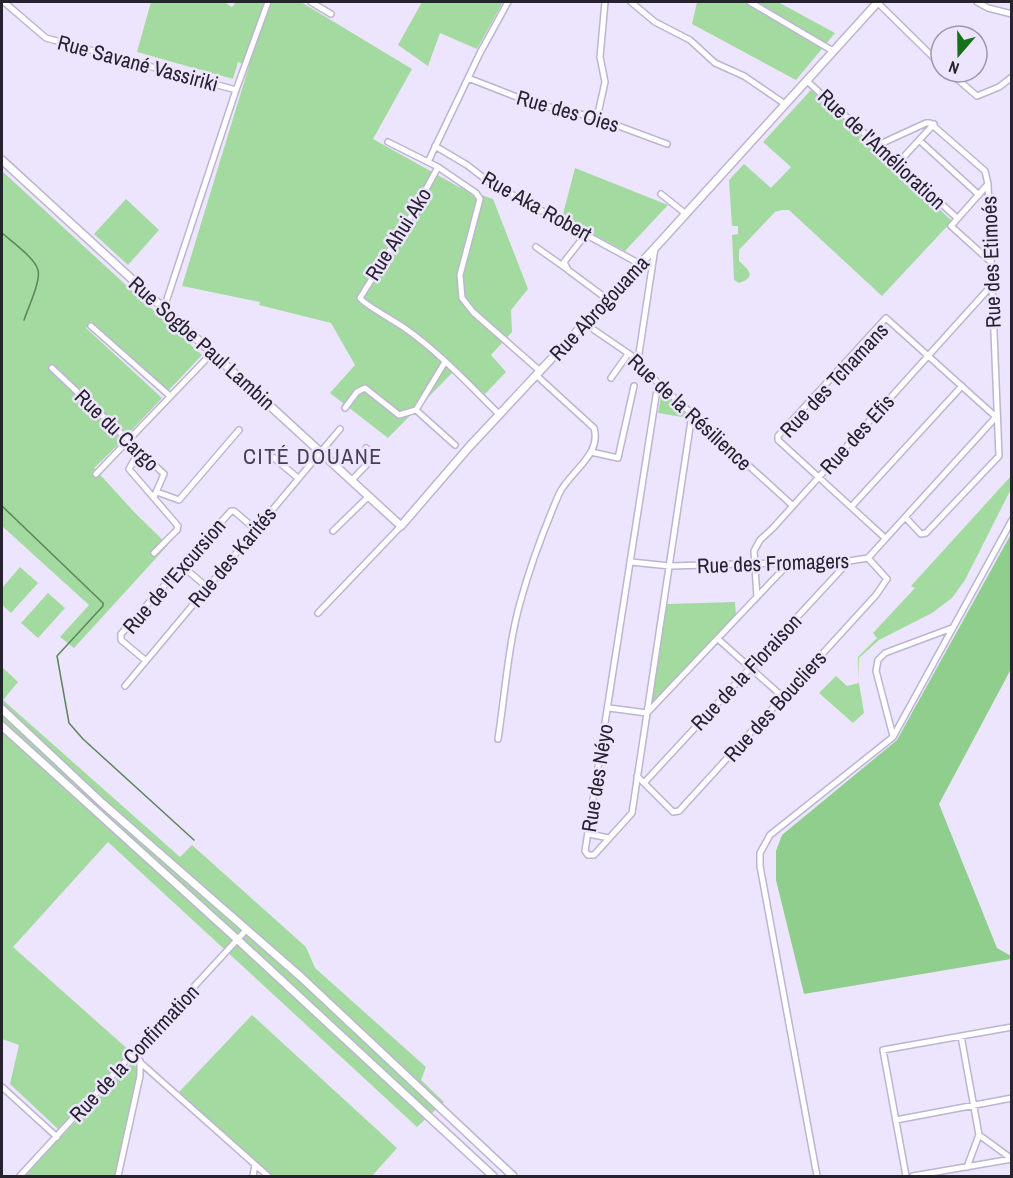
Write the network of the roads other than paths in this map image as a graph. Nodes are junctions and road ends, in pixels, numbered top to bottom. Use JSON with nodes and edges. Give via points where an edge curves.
{"nodes":[{"id":1,"x":4,"y":2,"type":"edge"},
{"id":2,"x":268,"y":2,"type":"edge"},
{"id":3,"x":310,"y":2,"type":"edge"},
{"id":4,"x":508,"y":2,"type":"edge"},
{"id":5,"x":605,"y":2,"type":"edge"},
{"id":6,"x":631,"y":2,"type":"edge"},
{"id":7,"x":750,"y":2,"type":"edge"},
{"id":8,"x":878,"y":2,"type":"edge"},
{"id":9,"x":977,"y":2,"type":"edge"},
{"id":10,"x":331,"y":14,"type":"dead end"},
{"id":11,"x":1011,"y":14,"type":"edge"},
{"id":12,"x":833,"y":51,"type":"junction"},
{"id":13,"x":929,"y":53,"type":"edge"},
{"id":14,"x":1011,"y":77,"type":"edge"},
{"id":15,"x":468,"y":78,"type":"junction"},
{"id":16,"x":807,"y":81,"type":"junction"},
{"id":17,"x":963,"y":84,"type":"edge"},
{"id":18,"x":236,"y":90,"type":"junction"},
{"id":19,"x":785,"y":104,"type":"junction"},
{"id":20,"x":597,"y":118,"type":"junction"},
{"id":21,"x":934,"y":124,"type":"junction"},
{"id":22,"x":919,"y":140,"type":"junction"},
{"id":23,"x":388,"y":142,"type":"dead end"},
{"id":24,"x":667,"y":144,"type":"dead end"},
{"id":25,"x":878,"y":145,"type":"junction"},
{"id":26,"x":435,"y":146,"type":"junction"},
{"id":27,"x":2,"y":160,"type":"edge"},
{"id":28,"x":428,"y":162,"type":"junction"},
{"id":29,"x":898,"y":163,"type":"junction"},
{"id":30,"x":438,"y":167,"type":"junction"},
{"id":31,"x":988,"y":184,"type":"junction"},
{"id":32,"x":661,"y":194,"type":"dead end"},
{"id":33,"x":979,"y":195,"type":"junction"},
{"id":34,"x":686,"y":214,"type":"junction"},
{"id":35,"x":957,"y":218,"type":"junction"},
{"id":36,"x":586,"y":234,"type":"junction"},
{"id":37,"x":536,"y":247,"type":"dead end"},
{"id":38,"x":655,"y":248,"type":"junction"},
{"id":39,"x":991,"y":262,"type":"junction"},
{"id":40,"x":640,"y":264,"type":"junction"},
{"id":41,"x":568,"y":270,"type":"junction"},
{"id":42,"x":992,"y":285,"type":"junction"},
{"id":43,"x":607,"y":299,"type":"junction"},
{"id":44,"x":164,"y":309,"type":"junction"},
{"id":45,"x":584,"y":323,"type":"junction"},
{"id":46,"x":91,"y":326,"type":"dead end"},
{"id":47,"x":212,"y":353,"type":"junction"},
{"id":48,"x":628,"y":354,"type":"junction"},
{"id":49,"x":928,"y":355,"type":"junction"},
{"id":50,"x":638,"y":360,"type":"junction"},
{"id":51,"x":445,"y":362,"type":"junction"},
{"id":52,"x":52,"y":368,"type":"dead end"},
{"id":53,"x":538,"y":373,"type":"junction"},
{"id":54,"x":611,"y":378,"type":"dead end"},
{"id":55,"x":658,"y":383,"type":"junction"},
{"id":56,"x":634,"y":386,"type":"dead end"},
{"id":57,"x":962,"y":386,"type":"junction"},
{"id":58,"x":170,"y":396,"type":"junction"},
{"id":59,"x":345,"y":408,"type":"dead end"},
{"id":60,"x":416,"y":410,"type":"junction"},
{"id":61,"x":499,"y":414,"type":"junction"},
{"id":62,"x":692,"y":414,"type":"junction"},
{"id":63,"x":996,"y":417,"type":"junction"},
{"id":64,"x":340,"y":429,"type":"dead end"},
{"id":65,"x":239,"y":430,"type":"dead end"},
{"id":66,"x":129,"y":439,"type":"junction"},
{"id":67,"x":455,"y":445,"type":"dead end"},
{"id":68,"x":366,"y":448,"type":"dead end"},
{"id":69,"x":140,"y":450,"type":"junction"},
{"id":70,"x":321,"y":451,"type":"junction"},
{"id":71,"x":591,"y":452,"type":"junction"},
{"id":72,"x":274,"y":459,"type":"dead end"},
{"id":73,"x":96,"y":474,"type":"dead end"},
{"id":74,"x":819,"y":477,"type":"junction"},
{"id":75,"x":298,"y":478,"type":"junction"},
{"id":76,"x":352,"y":480,"type":"junction"},
{"id":77,"x":155,"y":494,"type":"junction"},
{"id":78,"x":369,"y":496,"type":"junction"},
{"id":79,"x":792,"y":506,"type":"junction"},
{"id":80,"x":851,"y":507,"type":"junction"},
{"id":81,"x":905,"y":517,"type":"junction"},
{"id":82,"x":1011,"y":520,"type":"edge"},
{"id":83,"x":401,"y":526,"type":"junction"},
{"id":84,"x":255,"y":529,"type":"junction"},
{"id":85,"x":333,"y":531,"type":"dead end"},
{"id":86,"x":885,"y":538,"type":"junction"},
{"id":87,"x":154,"y":553,"type":"dead end"},
{"id":88,"x":868,"y":558,"type":"junction"},
{"id":89,"x":849,"y":561,"type":"junction"},
{"id":90,"x":631,"y":562,"type":"junction"},
{"id":91,"x":790,"y":562,"type":"junction"},
{"id":92,"x":755,"y":565,"type":"junction"},
{"id":93,"x":182,"y":566,"type":"junction"},
{"id":94,"x":670,"y":566,"type":"junction"},
{"id":95,"x":207,"y":587,"type":"junction"},
{"id":96,"x":757,"y":597,"type":"junction"},
{"id":97,"x":318,"y":613,"type":"dead end"},
{"id":98,"x":952,"y":628,"type":"junction"},
{"id":99,"x":718,"y":639,"type":"junction"},
{"id":100,"x":145,"y":660,"type":"junction"},
{"id":101,"x":751,"y":667,"type":"junction"},
{"id":102,"x":125,"y":686,"type":"dead end"},
{"id":103,"x":783,"y":697,"type":"junction"},
{"id":104,"x":609,"y":708,"type":"junction"},
{"id":105,"x":2,"y":709,"type":"edge"},
{"id":106,"x":647,"y":713,"type":"junction"},
{"id":107,"x":2,"y":726,"type":"edge"},
{"id":108,"x":893,"y":737,"type":"junction"},
{"id":109,"x":498,"y":739,"type":"dead end"},
{"id":110,"x":637,"y":777,"type":"junction"},
{"id":111,"x":644,"y":783,"type":"junction"},
{"id":112,"x":589,"y":834,"type":"junction"},
{"id":113,"x":609,"y":838,"type":"junction"},
{"id":114,"x":247,"y":929,"type":"junction"},
{"id":115,"x":238,"y":940,"type":"junction"},
{"id":116,"x":314,"y":989,"type":"junction"},
{"id":117,"x":303,"y":999,"type":"junction"},
{"id":118,"x":1011,"y":1027,"type":"edge"},
{"id":119,"x":961,"y":1036,"type":"junction"},
{"id":120,"x":133,"y":1056,"type":"junction"},
{"id":121,"x":140,"y":1061,"type":"junction"},
{"id":122,"x":2,"y":1087,"type":"edge"},
{"id":123,"x":1011,"y":1098,"type":"edge"},
{"id":124,"x":973,"y":1105,"type":"junction"},
{"id":125,"x":896,"y":1120,"type":"junction"},
{"id":126,"x":979,"y":1135,"type":"junction"},
{"id":127,"x":57,"y":1137,"type":"junction"},
{"id":128,"x":255,"y":1165,"type":"junction"},
{"id":129,"x":967,"y":1167,"type":"junction"},
{"id":130,"x":20,"y":1176,"type":"edge"},
{"id":131,"x":118,"y":1176,"type":"edge"},
{"id":132,"x":253,"y":1176,"type":"edge"},
{"id":133,"x":268,"y":1176,"type":"edge"},
{"id":134,"x":493,"y":1176,"type":"edge"},
{"id":135,"x":513,"y":1176,"type":"edge"},
{"id":136,"x":818,"y":1176,"type":"edge"},
{"id":137,"x":906,"y":1176,"type":"edge"},
{"id":138,"x":913,"y":1176,"type":"edge"}],
"edges":[{"from":1,"to":18,"type":"street","name":"Rue Savané Vassiriki","via":[[46,38]]},
{"from":2,"to":18,"type":"street"},
{"from":3,"to":10,"type":"street"},
{"from":4,"to":15,"type":"street"},
{"from":5,"to":20,"type":"street","via":[[600,57],[605,82]]},
{"from":6,"to":19,"type":"street","via":[[655,22],[690,40],[715,63],[744,76]]},
{"from":7,"to":12,"type":"street"},
{"from":8,"to":12,"type":"main road","name":"Rue Abrogouama"},
{"from":8,"to":13,"type":"street"},
{"from":9,"to":11,"type":"street"},
{"from":12,"to":16,"type":"main road","name":"Rue Abrogouama"},
{"from":14,"to":17,"type":"street","via":[[977,96]]},
{"from":15,"to":20,"type":"street","name":"Rue des Oies","via":[[532,103]]},
{"from":15,"to":26,"type":"street"},
{"from":16,"to":19,"type":"main road","name":"Rue Abrogouama"},
{"from":16,"to":25,"type":"street","name":"Rue de l'Amélioration"},
{"from":18,"to":44,"type":"street","name":"Rue Savané Vassiriki"},
{"from":19,"to":34,"type":"main road","name":"Rue Abrogouama"},
{"from":20,"to":24,"type":"street","name":"Rue des Oies"},
{"from":21,"to":22,"type":"street"},
{"from":21,"to":25,"type":"street","via":[[926,123]]},
{"from":21,"to":31,"type":"street","name":"Rue des Etimoés","via":[[985,171]]},
{"from":22,"to":29,"type":"street"},
{"from":22,"to":33,"type":"street"},
{"from":23,"to":28,"type":"street"},
{"from":25,"to":29,"type":"street","name":"Rue de l'Amélioration"},
{"from":26,"to":28,"type":"street"},
{"from":26,"to":36,"type":"street","name":"Rue Aka Robert","via":[[489,182]]},
{"from":27,"to":44,"type":"main road","name":"Rue Sogbe Paul Lambin"},
{"from":28,"to":30,"type":"street"},
{"from":29,"to":35,"type":"street","name":"Rue de l'Amélioration"},
{"from":30,"to":51,"type":"street","name":"Rue Ahui Ako","via":[[360,298],[422,340]]},
{"from":30,"to":53,"type":"street","via":[[480,199],[460,275],[462,298]]},
{"from":31,"to":33,"type":"street"},
{"from":31,"to":39,"type":"street","name":"Rue des Etimoés"},
{"from":32,"to":34,"type":"street"},
{"from":33,"to":35,"type":"street"},
{"from":34,"to":38,"type":"main road","name":"Rue Abrogouama"},
{"from":35,"to":39,"type":"street","via":[[951,225]]},
{"from":36,"to":40,"type":"street","name":"Rue Aka Robert"},
{"from":36,"to":41,"type":"street","via":[[564,262]]},
{"from":37,"to":41,"type":"street"},
{"from":38,"to":40,"type":"main road","name":"Rue Abrogouama"},
{"from":38,"to":50,"type":"street"},
{"from":39,"to":42,"type":"street","name":"Rue des Etimoés"},
{"from":40,"to":43,"type":"main road","name":"Rue Abrogouama"},
{"from":41,"to":43,"type":"street"},
{"from":42,"to":49,"type":"street","name":"Rue des Efis"},
{"from":42,"to":63,"type":"street","name":"Rue des Etimoés"},
{"from":43,"to":45,"type":"main road","name":"Rue Abrogouama"},
{"from":44,"to":47,"type":"main road","name":"Rue Sogbe Paul Lambin"},
{"from":45,"to":48,"type":"street","name":"Rue de la Résilience"},
{"from":45,"to":53,"type":"main road","name":"Rue Abrogouama"},
{"from":46,"to":58,"type":"street"},
{"from":47,"to":58,"type":"street"},
{"from":47,"to":70,"type":"main road","name":"Rue Sogbe Paul Lambin"},
{"from":48,"to":50,"type":"street","name":"Rue de la Résilience"},
{"from":48,"to":54,"type":"street"},
{"from":49,"to":57,"type":"street","name":"Rue des Tchamans"},
{"from":49,"to":74,"type":"street","name":"Rue des Efis"},
{"from":49,"to":74,"type":"street","name":"Rue des Tchamans","via":[[886,318],[778,436]]},
{"from":50,"to":55,"type":"street","name":"Rue de la Résilience"},
{"from":51,"to":60,"type":"street"},
{"from":51,"to":61,"type":"street","name":"Rue Ahui Ako"},
{"from":52,"to":66,"type":"street","name":"Rue du Cargo"},
{"from":53,"to":61,"type":"main road","name":"Rue Abrogouama"},
{"from":53,"to":71,"type":"street","via":[[594,428]]},
{"from":55,"to":62,"type":"street","name":"Rue de la Résilience"},
{"from":55,"to":90,"type":"street","name":"Rue des Néyo"},
{"from":56,"to":71,"type":"street","via":[[618,458]]},
{"from":57,"to":63,"type":"street","name":"Rue des Tchamans"},
{"from":57,"to":80,"type":"street"},
{"from":58,"to":66,"type":"street"},
{"from":59,"to":60,"type":"street","via":[[364,388],[399,415]]},
{"from":60,"to":67,"type":"street"},
{"from":61,"to":83,"type":"main road","name":"Rue Abrogouama"},
{"from":62,"to":79,"type":"street","name":"Rue de la Résilience"},
{"from":62,"to":94,"type":"street","name":"Rue des Néyo"},
{"from":63,"to":81,"type":"street","name":"Rue des Fromagers"},
{"from":63,"to":81,"type":"street","name":"Rue des Etimoés","via":[[996,460],[926,533],[921,534]]},
{"from":64,"to":70,"type":"street","name":"Rue des Karités"},
{"from":65,"to":77,"type":"street","via":[[179,500]]},
{"from":66,"to":69,"type":"street","name":"Rue du Cargo"},
{"from":66,"to":73,"type":"street"},
{"from":68,"to":76,"type":"street","via":[[372,459]]},
{"from":69,"to":77,"type":"street","name":"Rue du Cargo","via":[[164,474]]},
{"from":69,"to":77,"type":"street","via":[[129,469]]},
{"from":70,"to":75,"type":"street","name":"Rue des Karités"},
{"from":70,"to":76,"type":"main road","name":"Rue Sogbe Paul Lambin"},
{"from":71,"to":109,"type":"street","via":[[560,492],[520,602]]},
{"from":72,"to":75,"type":"street"},
{"from":74,"to":79,"type":"street","name":"Rue des Efis"},
{"from":74,"to":80,"type":"street","name":"Rue des Tchamans"},
{"from":75,"to":84,"type":"street","name":"Rue des Karités"},
{"from":76,"to":78,"type":"main road","name":"Rue Sogbe Paul Lambin"},
{"from":77,"to":87,"type":"street","via":[[178,526]]},
{"from":78,"to":83,"type":"main road","name":"Rue Sogbe Paul Lambin"},
{"from":78,"to":85,"type":"street"},
{"from":79,"to":92,"type":"street","name":"Rue des Efis","via":[[760,540],[754,551]]},
{"from":80,"to":86,"type":"street","name":"Rue des Tchamans"},
{"from":81,"to":86,"type":"street","name":"Rue des Fromagers"},
{"from":82,"to":98,"type":"street"},
{"from":83,"to":97,"type":"street","name":"Rue Abrogouama"},
{"from":84,"to":93,"type":"street","name":"Rue de l'Excursion","via":[[231,512]]},
{"from":84,"to":95,"type":"street","name":"Rue des Karités"},
{"from":86,"to":88,"type":"street","name":"Rue des Fromagers"},
{"from":88,"to":89,"type":"street","name":"Rue des Fromagers"},
{"from":88,"to":103,"type":"street","name":"Rue des Boucliers","via":[[886,576],[886,582]]},
{"from":89,"to":91,"type":"street","name":"Rue des Fromagers"},
{"from":89,"to":101,"type":"street","name":"Rue de la Floraison"},
{"from":90,"to":94,"type":"street","name":"Rue des Fromagers"},
{"from":90,"to":104,"type":"street","name":"Rue des Néyo"},
{"from":91,"to":92,"type":"street","name":"Rue des Fromagers"},
{"from":91,"to":96,"type":"street"},
{"from":92,"to":94,"type":"street","name":"Rue des Fromagers"},
{"from":92,"to":96,"type":"street","name":"Rue des Efis"},
{"from":93,"to":95,"type":"street"},
{"from":93,"to":100,"type":"street","name":"Rue de l'Excursion","via":[[121,634],[122,640]]},
{"from":94,"to":106,"type":"street","name":"Rue des Néyo"},
{"from":95,"to":100,"type":"street","name":"Rue des Karités"},
{"from":96,"to":99,"type":"street"},
{"from":98,"to":108,"type":"street"},
{"from":98,"to":108,"type":"street","via":[[885,653],[878,660],[876,671]]},
{"from":99,"to":101,"type":"street"},
{"from":99,"to":106,"type":"street"},
{"from":100,"to":102,"type":"street","name":"Rue des Karités"},
{"from":101,"to":103,"type":"street"},
{"from":101,"to":111,"type":"street","name":"Rue de la Floraison"},
{"from":103,"to":111,"type":"street","name":"Rue des Boucliers","via":[[679,811],[673,812]]},
{"from":104,"to":106,"type":"street"},
{"from":104,"to":112,"type":"street","name":"Rue des Néyo"},
{"from":105,"to":114,"type":"main road","via":[[102,803]]},
{"from":106,"to":110,"type":"street","name":"Rue des Néyo"},
{"from":107,"to":115,"type":"main road"},
{"from":108,"to":136,"type":"street","via":[[770,835],[760,854]]},
{"from":110,"to":111,"type":"street","name":"Rue des Boucliers"},
{"from":110,"to":113,"type":"street","name":"Rue des Néyo","via":[[632,813]]},
{"from":112,"to":113,"type":"street"},
{"from":112,"to":113,"type":"street","name":"Rue des Néyo","via":[[585,851],[588,855],[594,855]]},
{"from":114,"to":115,"type":"street","name":"Rue de la Confirmation"},
{"from":114,"to":116,"type":"main road"},
{"from":115,"to":117,"type":"main road"},
{"from":115,"to":120,"type":"street","name":"Rue de la Confirmation"},
{"from":116,"to":117,"type":"main road"},
{"from":116,"to":135,"type":"main road"},
{"from":117,"to":134,"type":"main road"},
{"from":118,"to":119,"type":"street"},
{"from":119,"to":124,"type":"street"},
{"from":119,"to":125,"type":"street","via":[[883,1050]]},
{"from":120,"to":121,"type":"street"},
{"from":120,"to":127,"type":"street","name":"Rue de la Confirmation"},
{"from":121,"to":128,"type":"street"},
{"from":121,"to":131,"type":"street"},
{"from":122,"to":127,"type":"street"},
{"from":123,"to":124,"type":"street"},
{"from":124,"to":125,"type":"street"},
{"from":124,"to":126,"type":"street"},
{"from":125,"to":137,"type":"street"},
{"from":126,"to":129,"type":"street"},
{"from":126,"to":129,"type":"street","via":[[1011,1159]]},
{"from":127,"to":130,"type":"street","name":"Rue de la Confirmation"},
{"from":128,"to":132,"type":"street"},
{"from":128,"to":133,"type":"street"},
{"from":129,"to":138,"type":"street"}]}
